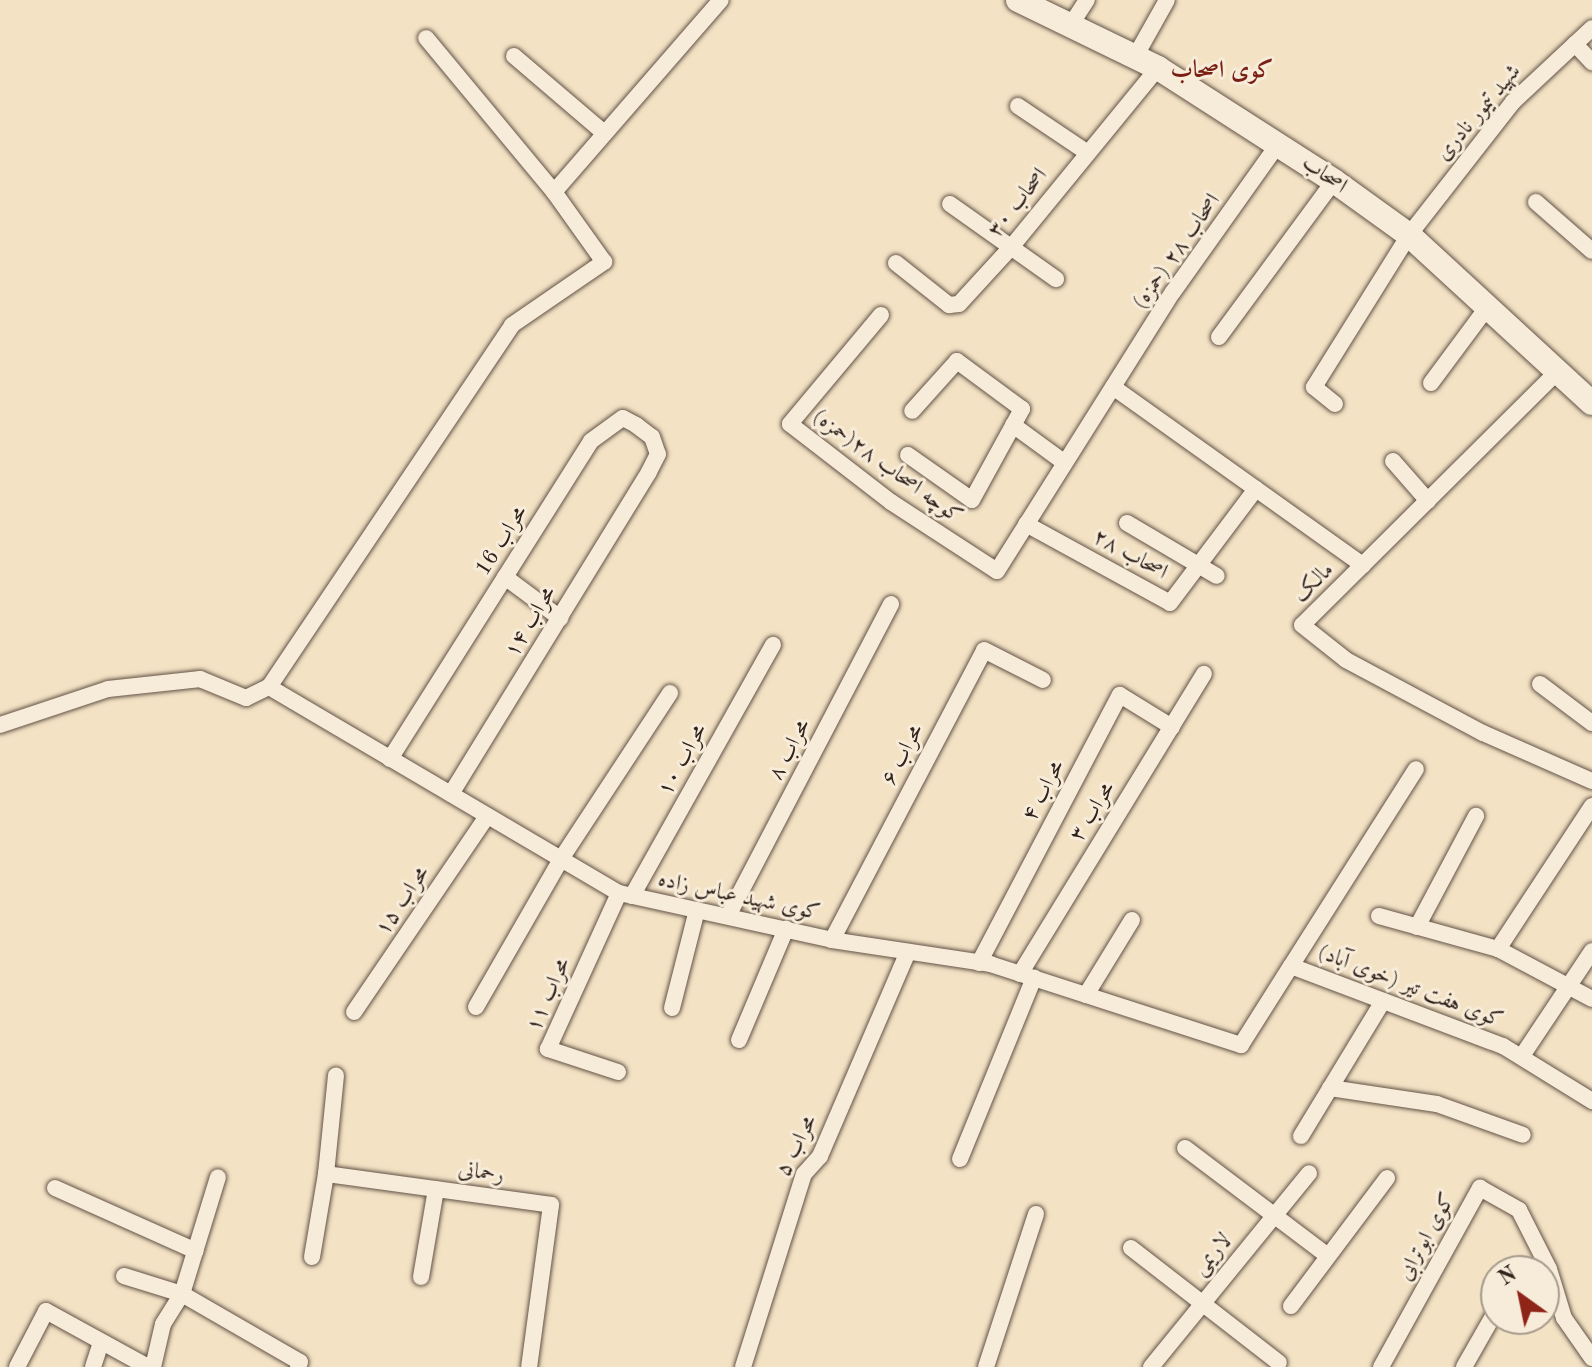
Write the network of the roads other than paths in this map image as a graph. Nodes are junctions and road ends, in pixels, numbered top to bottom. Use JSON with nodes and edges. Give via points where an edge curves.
{"nodes":[{"id":1,"x":721,"y":0,"type":"edge"},
{"id":2,"x":1018,"y":0,"type":"edge"},
{"id":3,"x":1087,"y":0,"type":"edge"},
{"id":4,"x":1167,"y":0,"type":"edge"},
{"id":5,"x":1070,"y":26,"type":"junction"},
{"id":6,"x":1592,"y":28,"type":"edge"},
{"id":7,"x":426,"y":38,"type":"dead end"},
{"id":8,"x":1575,"y":44,"type":"junction"},
{"id":9,"x":514,"y":56,"type":"dead end"},
{"id":10,"x":1135,"y":57,"type":"junction"},
{"id":11,"x":1592,"y":62,"type":"edge"},
{"id":12,"x":1158,"y":68,"type":"junction"},
{"id":13,"x":1018,"y":106,"type":"dead end"},
{"id":14,"x":604,"y":133,"type":"junction"},
{"id":15,"x":1279,"y":143,"type":"junction"},
{"id":16,"x":1088,"y":153,"type":"junction"},
{"id":17,"x":1334,"y":181,"type":"junction"},
{"id":18,"x":554,"y":192,"type":"junction"},
{"id":19,"x":1536,"y":202,"type":"dead end"},
{"id":20,"x":950,"y":204,"type":"dead end"},
{"id":21,"x":1409,"y":235,"type":"junction"},
{"id":22,"x":1013,"y":245,"type":"junction"},
{"id":23,"x":1592,"y":251,"type":"edge"},
{"id":24,"x":896,"y":263,"type":"dead end"},
{"id":25,"x":1056,"y":279,"type":"dead end"},
{"id":26,"x":1486,"y":309,"type":"junction"},
{"id":27,"x":881,"y":315,"type":"dead end"},
{"id":28,"x":1219,"y":337,"type":"dead end"},
{"id":29,"x":1557,"y":372,"type":"junction"},
{"id":30,"x":1431,"y":383,"type":"dead end"},
{"id":31,"x":1113,"y":387,"type":"junction"},
{"id":32,"x":1592,"y":403,"type":"edge"},
{"id":33,"x":1335,"y":404,"type":"dead end"},
{"id":34,"x":912,"y":411,"type":"dead end"},
{"id":35,"x":1013,"y":425,"type":"junction"},
{"id":36,"x":908,"y":455,"type":"dead end"},
{"id":37,"x":1393,"y":461,"type":"dead end"},
{"id":38,"x":1065,"y":463,"type":"junction"},
{"id":39,"x":649,"y":472,"type":"joint"},
{"id":40,"x":1256,"y":489,"type":"junction"},
{"id":41,"x":1428,"y":501,"type":"junction"},
{"id":42,"x":1127,"y":523,"type":"dead end"},
{"id":43,"x":1026,"y":524,"type":"junction"},
{"id":44,"x":1197,"y":564,"type":"junction"},
{"id":45,"x":1363,"y":565,"type":"junction"},
{"id":46,"x":997,"y":571,"type":"joint"},
{"id":47,"x":1217,"y":576,"type":"dead end"},
{"id":48,"x":505,"y":577,"type":"junction"},
{"id":49,"x":891,"y":604,"type":"dead end"},
{"id":50,"x":560,"y":618,"type":"junction"},
{"id":51,"x":773,"y":645,"type":"dead end"},
{"id":52,"x":1204,"y":674,"type":"dead end"},
{"id":53,"x":1043,"y":680,"type":"dead end"},
{"id":54,"x":1540,"y":684,"type":"dead end"},
{"id":55,"x":269,"y":687,"type":"junction"},
{"id":56,"x":670,"y":693,"type":"dead end"},
{"id":57,"x":1592,"y":723,"type":"edge"},
{"id":58,"x":0,"y":725,"type":"edge"},
{"id":59,"x":1172,"y":727,"type":"junction"},
{"id":60,"x":390,"y":759,"type":"junction"},
{"id":61,"x":1416,"y":769,"type":"dead end"},
{"id":62,"x":1592,"y":781,"type":"edge"},
{"id":63,"x":451,"y":794,"type":"junction"},
{"id":64,"x":1592,"y":806,"type":"edge"},
{"id":65,"x":487,"y":816,"type":"junction"},
{"id":66,"x":1476,"y":816,"type":"dead end"},
{"id":67,"x":563,"y":856,"type":"junction"},
{"id":68,"x":626,"y":895,"type":"junction"},
{"id":69,"x":697,"y":910,"type":"junction"},
{"id":70,"x":728,"y":916,"type":"junction"},
{"id":71,"x":1379,"y":916,"type":"dead end"},
{"id":72,"x":1132,"y":920,"type":"dead end"},
{"id":73,"x":1417,"y":927,"type":"junction"},
{"id":74,"x":786,"y":929,"type":"junction"},
{"id":75,"x":832,"y":940,"type":"junction"},
{"id":76,"x":1498,"y":949,"type":"junction"},
{"id":77,"x":1592,"y":951,"type":"edge"},
{"id":78,"x":908,"y":952,"type":"junction"},
{"id":79,"x":979,"y":963,"type":"junction"},
{"id":80,"x":1291,"y":966,"type":"junction"},
{"id":81,"x":1027,"y":976,"type":"junction"},
{"id":82,"x":1567,"y":985,"type":"junction"},
{"id":83,"x":1086,"y":995,"type":"junction"},
{"id":84,"x":1592,"y":999,"type":"edge"},
{"id":85,"x":1383,"y":1001,"type":"junction"},
{"id":86,"x":476,"y":1007,"type":"dead end"},
{"id":87,"x":672,"y":1008,"type":"dead end"},
{"id":88,"x":354,"y":1012,"type":"dead end"},
{"id":89,"x":739,"y":1040,"type":"dead end"},
{"id":90,"x":1241,"y":1045,"type":"joint"},
{"id":91,"x":1522,"y":1056,"type":"junction"},
{"id":92,"x":618,"y":1072,"type":"dead end"},
{"id":93,"x":336,"y":1076,"type":"dead end"},
{"id":94,"x":1330,"y":1088,"type":"junction"},
{"id":95,"x":1592,"y":1101,"type":"edge"},
{"id":96,"x":1523,"y":1135,"type":"dead end"},
{"id":97,"x":1301,"y":1136,"type":"dead end"},
{"id":98,"x":1185,"y":1148,"type":"dead end"},
{"id":99,"x":960,"y":1159,"type":"dead end"},
{"id":100,"x":1309,"y":1173,"type":"dead end"},
{"id":101,"x":326,"y":1174,"type":"junction"},
{"id":102,"x":218,"y":1177,"type":"dead end"},
{"id":103,"x":1387,"y":1178,"type":"dead end"},
{"id":104,"x":55,"y":1188,"type":"dead end"},
{"id":105,"x":436,"y":1189,"type":"junction"},
{"id":106,"x":1036,"y":1214,"type":"dead end"},
{"id":107,"x":1276,"y":1216,"type":"junction"},
{"id":108,"x":1131,"y":1248,"type":"dead end"},
{"id":109,"x":196,"y":1251,"type":"junction"},
{"id":110,"x":1539,"y":1255,"type":"edge"},
{"id":111,"x":1328,"y":1256,"type":"junction"},
{"id":112,"x":312,"y":1257,"type":"dead end"},
{"id":113,"x":124,"y":1276,"type":"dead end"},
{"id":114,"x":421,"y":1277,"type":"dead end"},
{"id":115,"x":182,"y":1294,"type":"junction"},
{"id":116,"x":1202,"y":1301,"type":"junction"},
{"id":117,"x":1291,"y":1306,"type":"dead end"},
{"id":118,"x":1560,"y":1308,"type":"edge"},
{"id":119,"x":1482,"y":1335,"type":"edge"},
{"id":120,"x":101,"y":1343,"type":"junction"},
{"id":121,"x":1592,"y":1358,"type":"edge"},
{"id":122,"x":1279,"y":1363,"type":"dead end"},
{"id":123,"x":17,"y":1367,"type":"edge"},
{"id":124,"x":93,"y":1367,"type":"edge"},
{"id":125,"x":150,"y":1367,"type":"edge"},
{"id":126,"x":298,"y":1367,"type":"edge"},
{"id":127,"x":529,"y":1367,"type":"edge"},
{"id":128,"x":743,"y":1367,"type":"edge"},
{"id":129,"x":986,"y":1367,"type":"edge"},
{"id":130,"x":1151,"y":1367,"type":"edge"},
{"id":131,"x":1381,"y":1367,"type":"edge"},
{"id":132,"x":1464,"y":1367,"type":"edge"}],
"edges":[{"from":1,"to":14,"type":"street"},
{"from":2,"to":5,"type":"main road","name":"اصحاب"},
{"from":3,"to":5,"type":"street"},
{"from":4,"to":10,"type":"street"},
{"from":5,"to":10,"type":"main road","name":"اصحاب"},
{"from":6,"to":8,"type":"street","name":"شهید تیمور نادری"},
{"from":7,"to":18,"type":"street"},
{"from":8,"to":11,"type":"street"},
{"from":8,"to":21,"type":"street","name":"شهید تیمور نادری","via":[[1513,102]]},
{"from":9,"to":14,"type":"street"},
{"from":10,"to":12,"type":"main road","name":"اصحاب"},
{"from":12,"to":15,"type":"main road","name":"اصحاب"},
{"from":12,"to":16,"type":"street","name":"اصحاب ۳۰"},
{"from":13,"to":16,"type":"street"},
{"from":14,"to":18,"type":"street"},
{"from":15,"to":17,"type":"main road","name":"اصحاب"},
{"from":15,"to":31,"type":"street","name":"اصحاب ۲۸ (حمزه)"},
{"from":16,"to":22,"type":"street","name":"اصحاب ۳۰"},
{"from":17,"to":21,"type":"main road","name":"اصحاب"},
{"from":17,"to":28,"type":"street"},
{"from":18,"to":55,"type":"street","via":[[604,262],[512,325]]},
{"from":19,"to":23,"type":"street"},
{"from":20,"to":22,"type":"street"},
{"from":21,"to":26,"type":"main road","name":"اصحاب"},
{"from":21,"to":33,"type":"street","name":"شهید تیمور نادری","via":[[1314,387]]},
{"from":22,"to":24,"type":"street","name":"اصحاب ۳۰","via":[[955,305]]},
{"from":22,"to":25,"type":"street"},
{"from":26,"to":29,"type":"main road","name":"اصحاب"},
{"from":26,"to":30,"type":"street"},
{"from":27,"to":46,"type":"street","name":"کوچه اصحاب ۲۸(حمزه)","via":[[790,424],[891,502]]},
{"from":29,"to":32,"type":"main road","name":"اصحاب"},
{"from":29,"to":41,"type":"street","name":"مالک"},
{"from":31,"to":38,"type":"street","name":"اصحاب ۲۸ (حمزه)"},
{"from":31,"to":40,"type":"street"},
{"from":34,"to":35,"type":"street","via":[[957,361],[1022,409]]},
{"from":35,"to":36,"type":"street","via":[[972,500]]},
{"from":35,"to":38,"type":"street"},
{"from":37,"to":41,"type":"street"},
{"from":38,"to":43,"type":"street","name":"اصحاب ۲۸ (حمزه)"},
{"from":39,"to":48,"type":"street","name":"محراب 16","via":[[658,454],[652,437],[623,418],[604,428]]},
{"from":39,"to":50,"type":"street","name":"محراب ۱۴"},
{"from":40,"to":44,"type":"street","name":"اصحاب ۲۸"},
{"from":40,"to":45,"type":"street"},
{"from":41,"to":45,"type":"street","name":"مالک"},
{"from":42,"to":44,"type":"street"},
{"from":43,"to":44,"type":"street","name":"اصحاب ۲۸","via":[[1170,603]]},
{"from":43,"to":46,"type":"street","name":"اصحاب ۲۸ (حمزه)"},
{"from":44,"to":47,"type":"street"},
{"from":45,"to":62,"type":"street","name":"مالک","via":[[1302,625],[1346,660],[1483,733]]},
{"from":48,"to":50,"type":"street"},
{"from":48,"to":60,"type":"street","name":"محراب 16"},
{"from":49,"to":70,"type":"street","name":"محراب ۸"},
{"from":50,"to":63,"type":"street","name":"محراب ۱۴"},
{"from":51,"to":68,"type":"street","name":"محراب ۱۰"},
{"from":52,"to":59,"type":"street","name":"محراب ۳"},
{"from":53,"to":75,"type":"street","name":"محراب ۶","via":[[984,650]]},
{"from":54,"to":57,"type":"street"},
{"from":55,"to":58,"type":"street","via":[[246,698],[200,679],[108,689]]},
{"from":55,"to":60,"type":"street","name":"کوی شهید عباس زاده"},
{"from":56,"to":67,"type":"street"},
{"from":59,"to":79,"type":"street","name":"محراب ۴","via":[[1120,695]]},
{"from":59,"to":81,"type":"street","name":"محراب ۳"},
{"from":60,"to":63,"type":"street","name":"کوی شهید عباس زاده"},
{"from":61,"to":80,"type":"street"},
{"from":63,"to":65,"type":"street","name":"کوی شهید عباس زاده"},
{"from":64,"to":76,"type":"street"},
{"from":65,"to":67,"type":"street","name":"کوی شهید عباس زاده"},
{"from":65,"to":88,"type":"street","name":"محراب ۱۵"},
{"from":66,"to":73,"type":"street"},
{"from":67,"to":68,"type":"street","name":"کوی شهید عباس زاده"},
{"from":67,"to":86,"type":"street"},
{"from":68,"to":69,"type":"street","name":"کوی شهید عباس زاده"},
{"from":68,"to":92,"type":"street","name":"محراب ۱۱","via":[[548,1049]]},
{"from":69,"to":70,"type":"street","name":"کوی شهید عباس زاده"},
{"from":69,"to":87,"type":"street"},
{"from":70,"to":74,"type":"street","name":"کوی شهید عباس زاده"},
{"from":71,"to":73,"type":"street"},
{"from":72,"to":83,"type":"street"},
{"from":73,"to":76,"type":"street"},
{"from":74,"to":75,"type":"street","name":"کوی شهید عباس زاده"},
{"from":74,"to":89,"type":"street"},
{"from":75,"to":78,"type":"street","name":"کوی شهید عباس زاده"},
{"from":76,"to":82,"type":"street"},
{"from":77,"to":82,"type":"street"},
{"from":78,"to":79,"type":"street","name":"کوی شهید عباس زاده"},
{"from":78,"to":128,"type":"street","name":"محراب ۵","via":[[820,1156],[804,1174]]},
{"from":79,"to":81,"type":"street","name":"کوی شهید عباس زاده"},
{"from":80,"to":85,"type":"street","name":"کوی هفت تیر (خوی آباد)"},
{"from":80,"to":90,"type":"street","name":"کوی هفت تیر (خوی آباد)"},
{"from":81,"to":83,"type":"street","name":"کوی شهید عباس زاده"},
{"from":81,"to":99,"type":"street","name":"محراب ۳"},
{"from":82,"to":84,"type":"street"},
{"from":82,"to":91,"type":"street"},
{"from":83,"to":90,"type":"street","name":"کوی شهید عباس زاده"},
{"from":85,"to":91,"type":"street","name":"کوی هفت تیر (خوی آباد)"},
{"from":85,"to":94,"type":"street"},
{"from":91,"to":95,"type":"street","name":"کوی هفت تیر (خوی آباد)"},
{"from":93,"to":101,"type":"street"},
{"from":94,"to":96,"type":"street","via":[[1437,1104]]},
{"from":94,"to":97,"type":"street"},
{"from":98,"to":107,"type":"street"},
{"from":100,"to":107,"type":"street","name":"لاریمی"},
{"from":101,"to":105,"type":"street","name":"رحمانی"},
{"from":101,"to":112,"type":"street"},
{"from":102,"to":109,"type":"street"},
{"from":103,"to":111,"type":"street"},
{"from":104,"to":109,"type":"street"},
{"from":105,"to":114,"type":"street"},
{"from":105,"to":127,"type":"street","name":"رحمانی","via":[[551,1205]]},
{"from":106,"to":129,"type":"street"},
{"from":107,"to":111,"type":"street"},
{"from":107,"to":116,"type":"street","name":"لاریمی"},
{"from":108,"to":116,"type":"street"},
{"from":109,"to":115,"type":"street"},
{"from":110,"to":131,"type":"street","name":"کوی ابوترابی","via":[[1519,1210],[1480,1188]]},
{"from":111,"to":117,"type":"street"},
{"from":113,"to":115,"type":"street"},
{"from":115,"to":125,"type":"street","via":[[163,1324]]},
{"from":115,"to":126,"type":"street","via":[[300,1362]]},
{"from":116,"to":122,"type":"street"},
{"from":116,"to":130,"type":"street","name":"لاریمی"},
{"from":118,"to":121,"type":"street","name":"کوی ابوترابی"},
{"from":119,"to":132,"type":"street"},
{"from":120,"to":123,"type":"street","via":[[46,1311]]},
{"from":120,"to":124,"type":"street"},
{"from":120,"to":125,"type":"street"}]}
